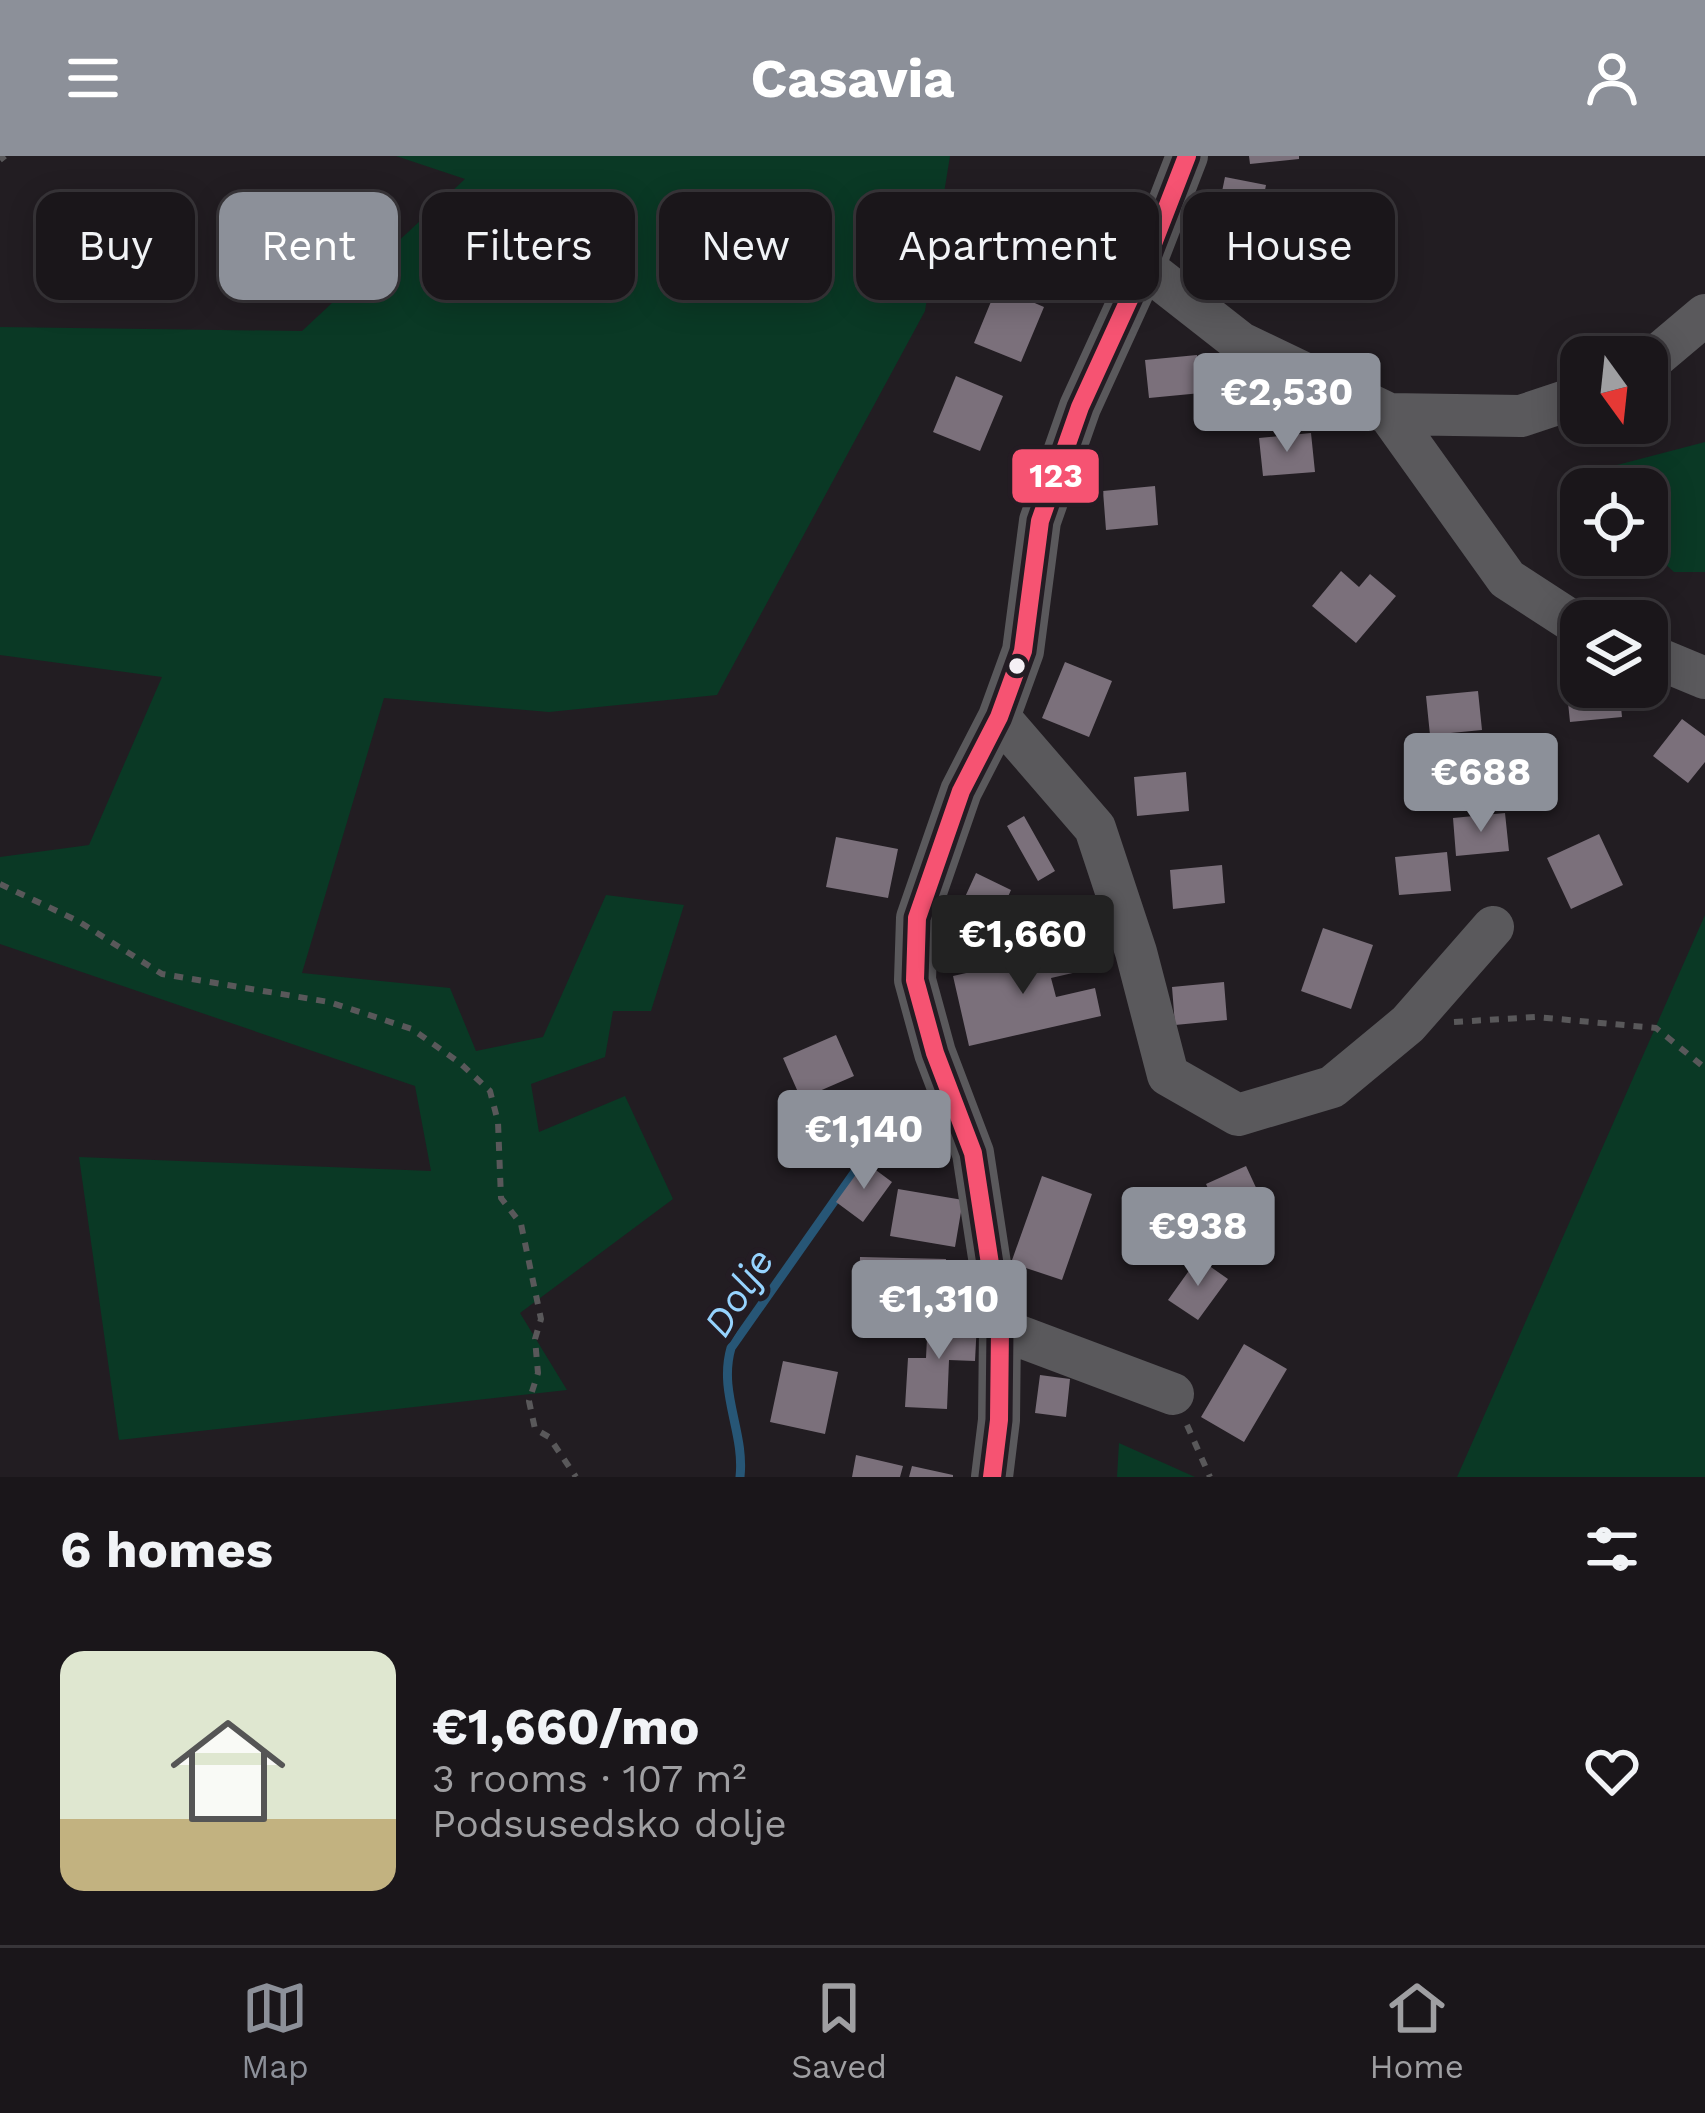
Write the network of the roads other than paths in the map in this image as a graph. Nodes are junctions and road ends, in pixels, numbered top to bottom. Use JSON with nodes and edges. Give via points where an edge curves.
{"nodes":[{"id":1,"x":1187,"y":156,"type":"edge"},
{"id":2,"x":1159,"y":228,"type":"edge"},
{"id":3,"x":1159,"y":279,"type":"edge"},
{"id":4,"x":1129,"y":300,"type":"edge"},
{"id":5,"x":1705,"y":316,"type":"edge"},
{"id":6,"x":1668,"y":347,"type":"edge"},
{"id":7,"x":1560,"y":403,"type":"edge"},
{"id":8,"x":1389,"y":414,"type":"junction"},
{"id":9,"x":1560,"y":613,"type":"edge"},
{"id":10,"x":1668,"y":663,"type":"edge"},
{"id":11,"x":1705,"y":678,"type":"edge"},
{"id":12,"x":999,"y":717,"type":"junction"},
{"id":13,"x":1493,"y":927,"type":"dead end"},
{"id":14,"x":1000,"y":1330,"type":"junction"},
{"id":15,"x":1174,"y":1394,"type":"road end"},
{"id":16,"x":992,"y":1477,"type":"edge"}],
"edges":[{"from":1,"to":2,"type":"street"},
{"from":3,"to":8,"type":"street","via":[[1240,343]]},
{"from":4,"to":12,"type":"street","via":[[1040,521],[1023,651]]},
{"from":5,"to":6,"type":"street"},
{"from":7,"to":8,"type":"street","via":[[1521,416]]},
{"from":8,"to":9,"type":"street","via":[[1507,579]]},
{"from":10,"to":11,"type":"street"},
{"from":12,"to":13,"type":"street","via":[[1095,828],[1168,1075],[1238,1115],[1332,1087],[1408,1024]]},
{"from":12,"to":14,"type":"street","via":[[961,791],[916,918],[915,980],[973,1153]]},
{"from":14,"to":15,"type":"street"},
{"from":14,"to":16,"type":"street"}]}
